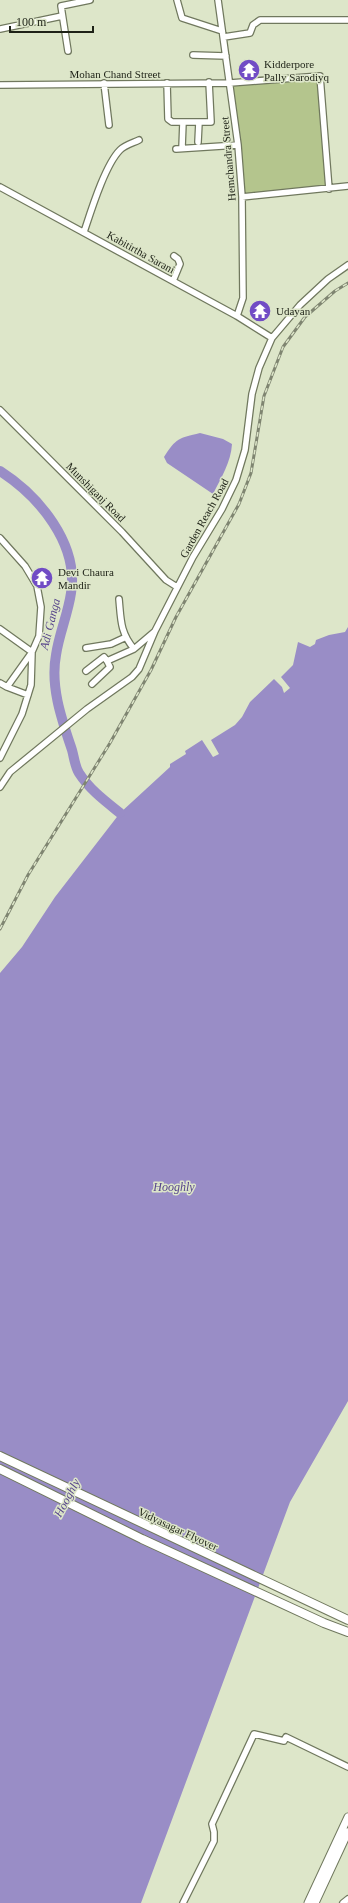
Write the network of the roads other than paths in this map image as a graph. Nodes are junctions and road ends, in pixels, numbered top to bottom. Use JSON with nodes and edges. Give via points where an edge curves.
{"nodes":[{"id":1,"x":58,"y":0,"type":"edge"},
{"id":2,"x":90,"y":0,"type":"edge"},
{"id":3,"x":177,"y":0,"type":"edge"},
{"id":4,"x":218,"y":0,"type":"edge"},
{"id":5,"x":61,"y":6,"type":"junction"},
{"id":6,"x":62,"y":16,"type":"junction"},
{"id":7,"x":348,"y":20,"type":"edge"},
{"id":8,"x":0,"y":29,"type":"edge"},
{"id":9,"x":222,"y":30,"type":"junction"},
{"id":10,"x":224,"y":38,"type":"junction"},
{"id":11,"x":68,"y":51,"type":"dead end"},
{"id":12,"x":193,"y":55,"type":"dead end"},
{"id":13,"x":226,"y":56,"type":"junction"},
{"id":14,"x":209,"y":82,"type":"junction"},
{"id":15,"x":104,"y":83,"type":"junction"},
{"id":16,"x":167,"y":83,"type":"junction"},
{"id":17,"x":230,"y":83,"type":"junction"},
{"id":18,"x":0,"y":85,"type":"edge"},
{"id":19,"x":183,"y":122,"type":"junction"},
{"id":20,"x":199,"y":122,"type":"junction"},
{"id":21,"x":109,"y":125,"type":"dead end"},
{"id":22,"x":139,"y":140,"type":"dead end"},
{"id":23,"x":198,"y":142,"type":"dead end"},
{"id":24,"x":238,"y":145,"type":"junction"},
{"id":25,"x":348,"y":186,"type":"edge"},
{"id":26,"x":0,"y":187,"type":"edge"},
{"id":27,"x":329,"y":188,"type":"junction"},
{"id":28,"x":242,"y":197,"type":"junction"},
{"id":29,"x":84,"y":232,"type":"junction"},
{"id":30,"x":174,"y":256,"type":"dead end"},
{"id":31,"x":348,"y":265,"type":"edge"},
{"id":32,"x":173,"y":281,"type":"junction"},
{"id":33,"x":237,"y":316,"type":"junction"},
{"id":34,"x":272,"y":338,"type":"junction"},
{"id":35,"x":0,"y":410,"type":"edge"},
{"id":36,"x":0,"y":539,"type":"edge"},
{"id":37,"x":177,"y":587,"type":"junction"},
{"id":38,"x":119,"y":599,"type":"dead end"},
{"id":39,"x":0,"y":629,"type":"edge"},
{"id":40,"x":154,"y":631,"type":"junction"},
{"id":41,"x":124,"y":638,"type":"junction"},
{"id":42,"x":86,"y":648,"type":"dead end"},
{"id":43,"x":134,"y":649,"type":"junction"},
{"id":44,"x":32,"y":652,"type":"junction"},
{"id":45,"x":107,"y":661,"type":"junction"},
{"id":46,"x":86,"y":671,"type":"dead end"},
{"id":47,"x":0,"y":683,"type":"edge"},
{"id":48,"x":92,"y":684,"type":"dead end"},
{"id":49,"x":7,"y":687,"type":"junction"},
{"id":50,"x":28,"y":695,"type":"junction"},
{"id":51,"x":0,"y":758,"type":"edge"},
{"id":52,"x":0,"y":787,"type":"edge"},
{"id":53,"x":0,"y":1456,"type":"edge"},
{"id":54,"x":0,"y":1469,"type":"edge"},
{"id":55,"x":348,"y":1620,"type":"edge"},
{"id":56,"x":348,"y":1632,"type":"edge"},
{"id":57,"x":348,"y":1767,"type":"edge"},
{"id":58,"x":348,"y":1817,"type":"edge"},
{"id":59,"x":348,"y":1832,"type":"edge"},
{"id":60,"x":348,"y":1899,"type":"edge"},
{"id":61,"x":183,"y":1903,"type":"edge"},
{"id":62,"x":308,"y":1903,"type":"edge"},
{"id":63,"x":315,"y":1903,"type":"edge"},
{"id":64,"x":343,"y":1903,"type":"edge"}],
"edges":[{"from":1,"to":5,"type":"street"},
{"from":2,"to":5,"type":"street"},
{"from":3,"to":9,"type":"street","via":[[182,18]]},
{"from":4,"to":9,"type":"street","name":"Hemchandra Street"},
{"from":5,"to":6,"type":"street"},
{"from":6,"to":8,"type":"street"},
{"from":6,"to":11,"type":"street"},
{"from":7,"to":10,"type":"street","via":[[260,20],[253,25],[250,33]]},
{"from":9,"to":10,"type":"street","name":"Hemchandra Street"},
{"from":10,"to":13,"type":"street","name":"Hemchandra Street"},
{"from":12,"to":13,"type":"street"},
{"from":13,"to":17,"type":"street","name":"Hemchandra Street"},
{"from":14,"to":16,"type":"street","name":"Mohan Chand Street"},
{"from":14,"to":17,"type":"street","name":"Mohan Chand Street"},
{"from":14,"to":20,"type":"street","via":[[211,122]]},
{"from":15,"to":16,"type":"street","name":"Mohan Chand Street"},
{"from":15,"to":18,"type":"street","name":"Mohan Chand Street"},
{"from":15,"to":21,"type":"street"},
{"from":16,"to":19,"type":"street","via":[[168,119],[172,122]]},
{"from":17,"to":24,"type":"street","name":"Hemchandra Street"},
{"from":17,"to":27,"type":"street","name":"Mohan Chand Street","via":[[320,76]]},
{"from":19,"to":20,"type":"street"},
{"from":19,"to":24,"type":"street","via":[[179,148]]},
{"from":20,"to":23,"type":"street"},
{"from":22,"to":29,"type":"street","via":[[120,150],[114,159],[98,192]]},
{"from":24,"to":28,"type":"street","name":"Hemchandra Street"},
{"from":25,"to":27,"type":"street"},
{"from":26,"to":29,"type":"street","name":"Kabitirtha Sarani"},
{"from":27,"to":28,"type":"street"},
{"from":28,"to":33,"type":"street","name":"Hemchandra Street","via":[[242,298]]},
{"from":29,"to":32,"type":"street","name":"Kabitirtha Sarani"},
{"from":30,"to":32,"type":"street","via":[[180,264]]},
{"from":31,"to":34,"type":"street","name":"Garden Reach Road","via":[[328,279],[300,305]]},
{"from":32,"to":33,"type":"street","name":"Kabitirtha Sarani"},
{"from":33,"to":34,"type":"street","name":"Kabitirtha Sarani"},
{"from":34,"to":37,"type":"street","name":"Garden Reach Road","via":[[252,394],[245,450],[236,480]]},
{"from":35,"to":37,"type":"street","name":"Munshiganj Road","via":[[122,532],[166,580]]},
{"from":36,"to":44,"type":"street","via":[[25,566],[37,586],[41,607],[39,636]]},
{"from":37,"to":40,"type":"street","name":"Garden Reach Road"},
{"from":38,"to":41,"type":"street"},
{"from":39,"to":44,"type":"street"},
{"from":40,"to":43,"type":"street"},
{"from":40,"to":52,"type":"street","name":"Garden Reach Road","via":[[139,669],[132,677],[44,743],[10,772]]},
{"from":41,"to":42,"type":"street","via":[[111,644]]},
{"from":41,"to":43,"type":"street"},
{"from":43,"to":45,"type":"street"},
{"from":44,"to":49,"type":"street"},
{"from":44,"to":50,"type":"street","via":[[31,685]]},
{"from":45,"to":46,"type":"street","via":[[104,657]]},
{"from":45,"to":48,"type":"street","via":[[110,667]]},
{"from":47,"to":49,"type":"street"},
{"from":49,"to":50,"type":"street"},
{"from":50,"to":51,"type":"street","via":[[22,714]]},
{"from":53,"to":55,"type":"highway","name":"Vidyasagar Flyover"},
{"from":54,"to":56,"type":"highway","via":[[142,1539]]},
{"from":57,"to":61,"type":"street","via":[[286,1737],[284,1741],[254,1734],[212,1824],[214,1841]]},
{"from":58,"to":62,"type":"main road"},
{"from":59,"to":63,"type":"main road"},
{"from":60,"to":64,"type":"street"}]}
